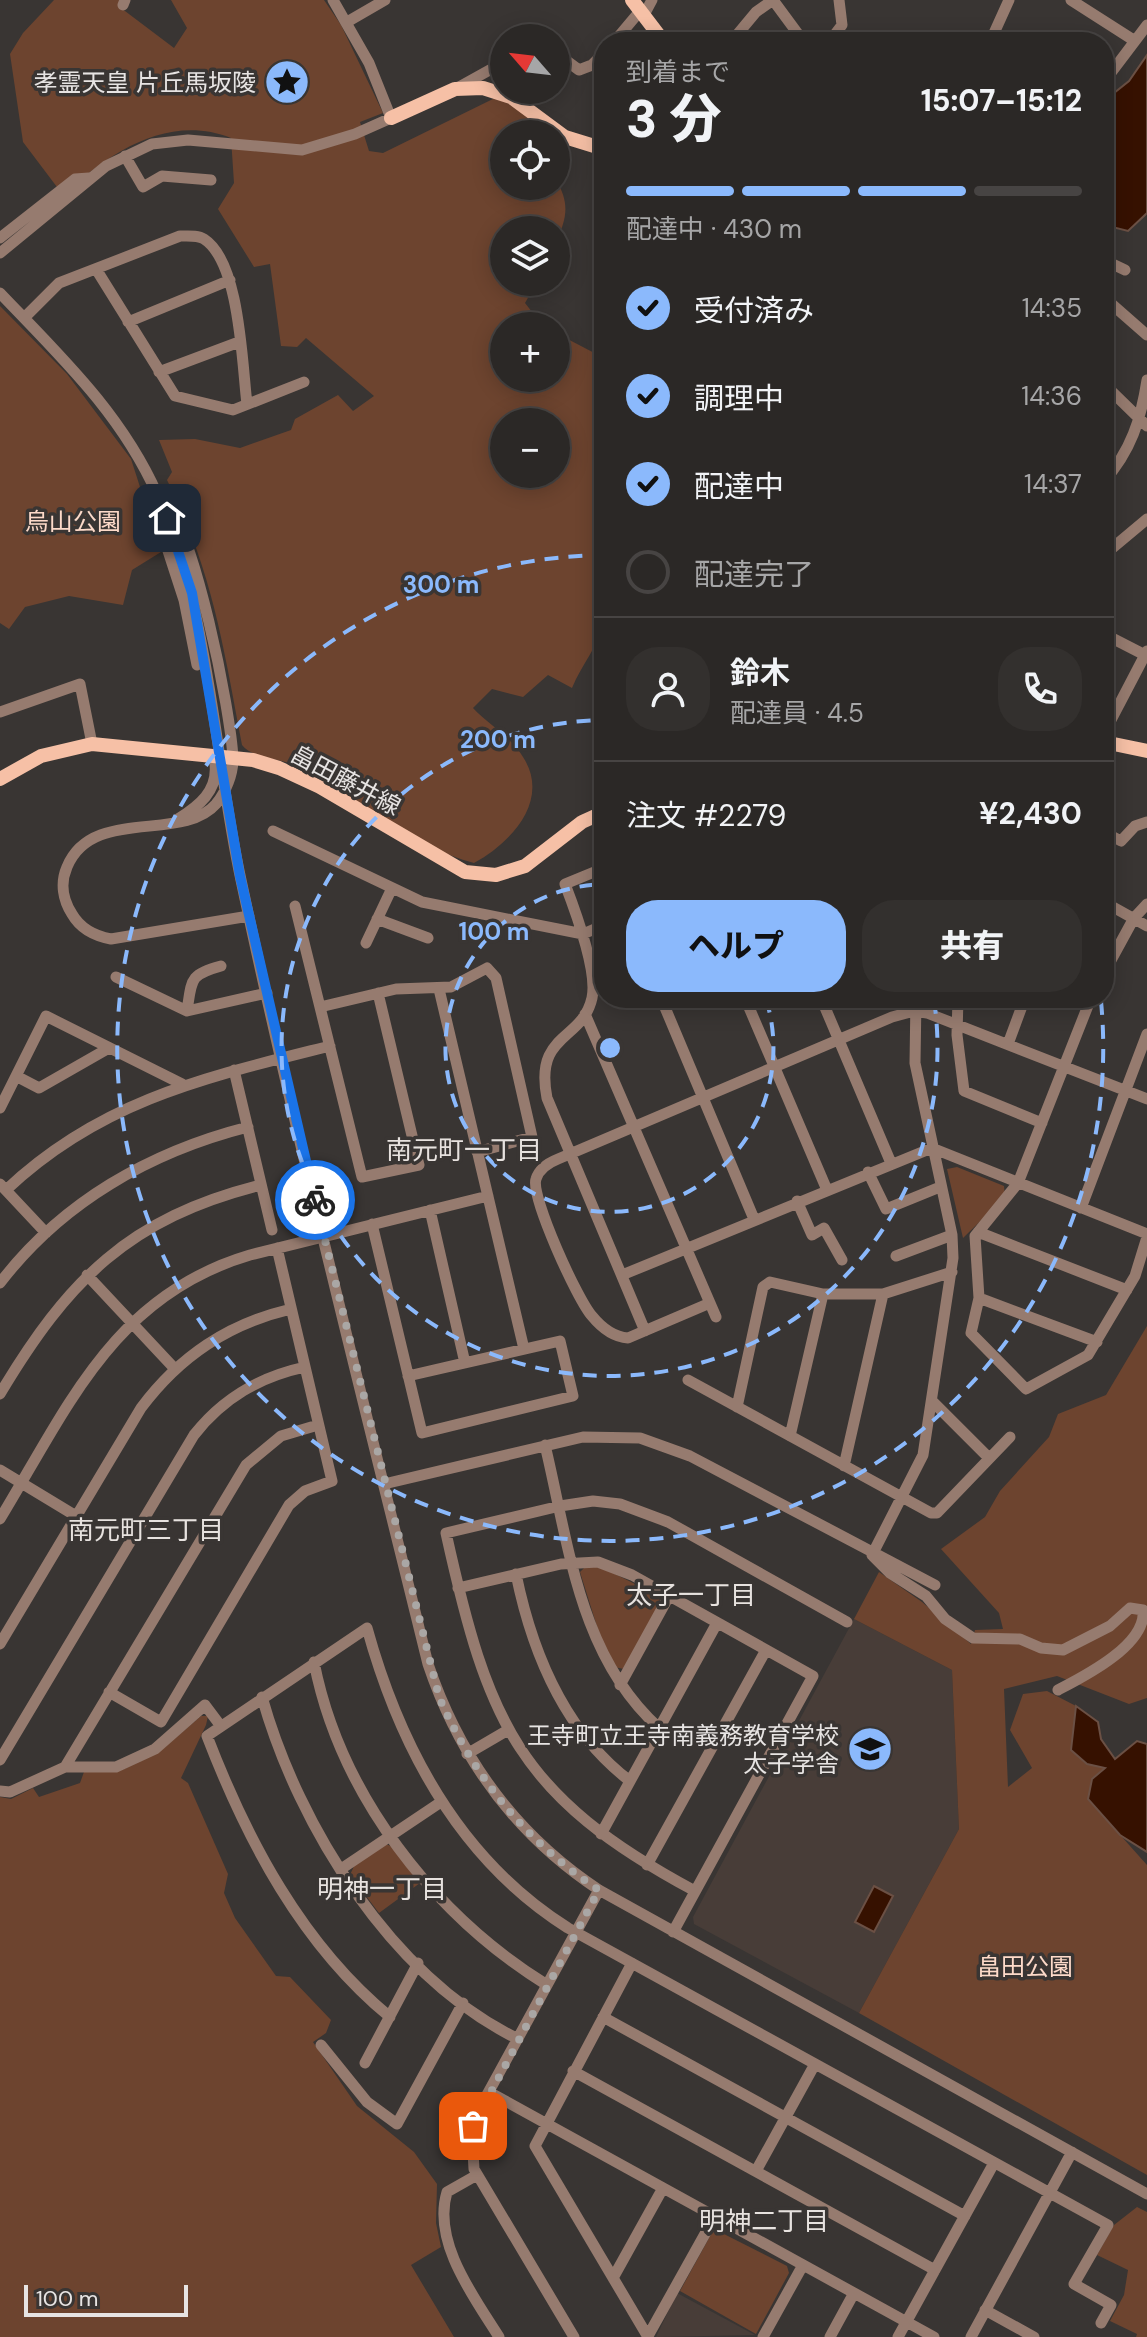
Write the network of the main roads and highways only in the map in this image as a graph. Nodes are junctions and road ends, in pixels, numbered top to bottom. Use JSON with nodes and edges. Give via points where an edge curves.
{"nodes":[{"id":1,"x":639,"y":9,"type":"edge"},
{"id":2,"x":656,"y":32,"type":"edge"},
{"id":3,"x":391,"y":118,"type":"road end"},
{"id":4,"x":594,"y":146,"type":"edge"},
{"id":5,"x":1114,"y":744,"type":"edge"},
{"id":6,"x":1147,"y":751,"type":"edge"},
{"id":7,"x":0,"y":779,"type":"edge"},
{"id":8,"x":594,"y":817,"type":"edge"}],
"edges":[{"from":1,"to":2,"type":"main road"},
{"from":3,"to":4,"type":"main road","via":[[455,89],[483,88],[511,97],[565,137]]},
{"from":5,"to":6,"type":"main road"},
{"from":7,"to":8,"type":"main road","name":"畠田藤井線","via":[[41,756],[92,744],[270,764],[465,872],[496,875],[525,866]]}]}
